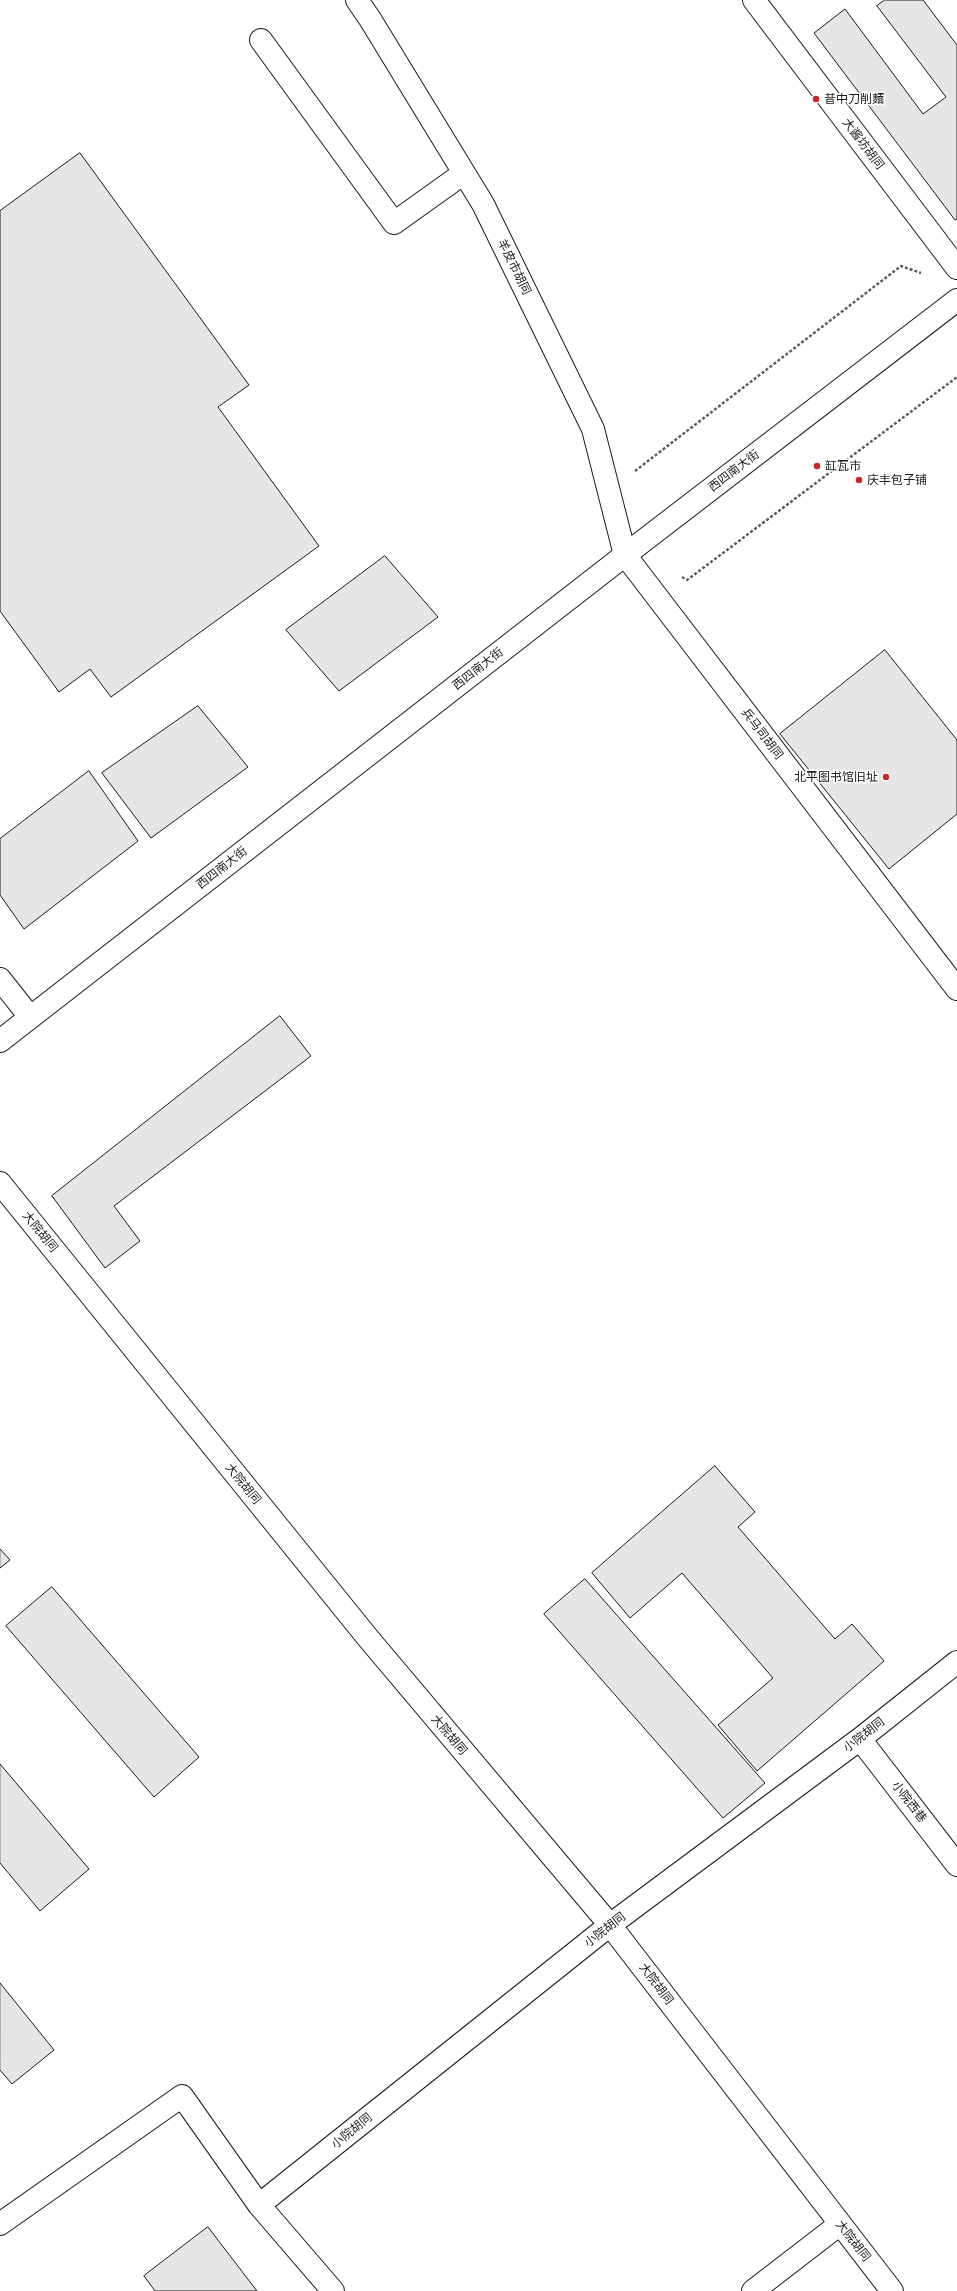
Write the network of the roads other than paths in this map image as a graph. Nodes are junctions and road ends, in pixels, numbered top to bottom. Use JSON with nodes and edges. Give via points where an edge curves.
{"nodes":[{"id":1,"x":357,"y":0,"type":"edge"},
{"id":2,"x":754,"y":0,"type":"edge"},
{"id":3,"x":261,"y":40,"type":"dead end"},
{"id":4,"x":464,"y":173,"type":"junction"},
{"id":5,"x":957,"y":268,"type":"edge"},
{"id":6,"x":957,"y":300,"type":"edge"},
{"id":7,"x":625,"y":555,"type":"junction"},
{"id":8,"x":0,"y":979,"type":"edge"},
{"id":9,"x":957,"y":989,"type":"edge"},
{"id":10,"x":30,"y":1017,"type":"junction"},
{"id":11,"x":0,"y":1041,"type":"edge"},
{"id":12,"x":0,"y":1183,"type":"edge"},
{"id":13,"x":957,"y":1662,"type":"edge"},
{"id":14,"x":860,"y":1739,"type":"junction"},
{"id":15,"x":957,"y":1865,"type":"edge"},
{"id":16,"x":610,"y":1925,"type":"junction"},
{"id":17,"x":259,"y":2205,"type":"junction"},
{"id":18,"x":0,"y":2224,"type":"edge"},
{"id":19,"x":840,"y":2224,"type":"junction"},
{"id":20,"x":333,"y":2291,"type":"edge"},
{"id":21,"x":753,"y":2291,"type":"edge"},
{"id":22,"x":892,"y":2291,"type":"edge"}],
"edges":[{"from":1,"to":4,"type":"main road","name":"羊皮市胡同"},
{"from":2,"to":5,"type":"main road","name":"大酱坊胡同"},
{"from":3,"to":4,"type":"main road","via":[[394,224]]},
{"from":4,"to":7,"type":"main road","name":"羊皮市胡同","via":[[483,204],[593,429]]},
{"from":6,"to":7,"type":"main road","name":"西四南大街"},
{"from":7,"to":9,"type":"main road","name":"兵马司胡同"},
{"from":7,"to":10,"type":"main road","name":"西四南大街"},
{"from":8,"to":10,"type":"main road"},
{"from":10,"to":11,"type":"main road","name":"西四南大街"},
{"from":12,"to":16,"type":"main road","name":"大院胡同","via":[[368,1638]]},
{"from":13,"to":14,"type":"main road","name":"小院胡同"},
{"from":14,"to":15,"type":"main road","name":"小院西巷"},
{"from":14,"to":16,"type":"main road","name":"小院胡同"},
{"from":16,"to":17,"type":"main road","name":"小院胡同"},
{"from":16,"to":19,"type":"main road","name":"大院胡同"},
{"from":17,"to":18,"type":"main road","via":[[182,2096]]},
{"from":17,"to":20,"type":"main road"},
{"from":19,"to":21,"type":"main road"},
{"from":19,"to":22,"type":"main road","name":"大院胡同"}]}
